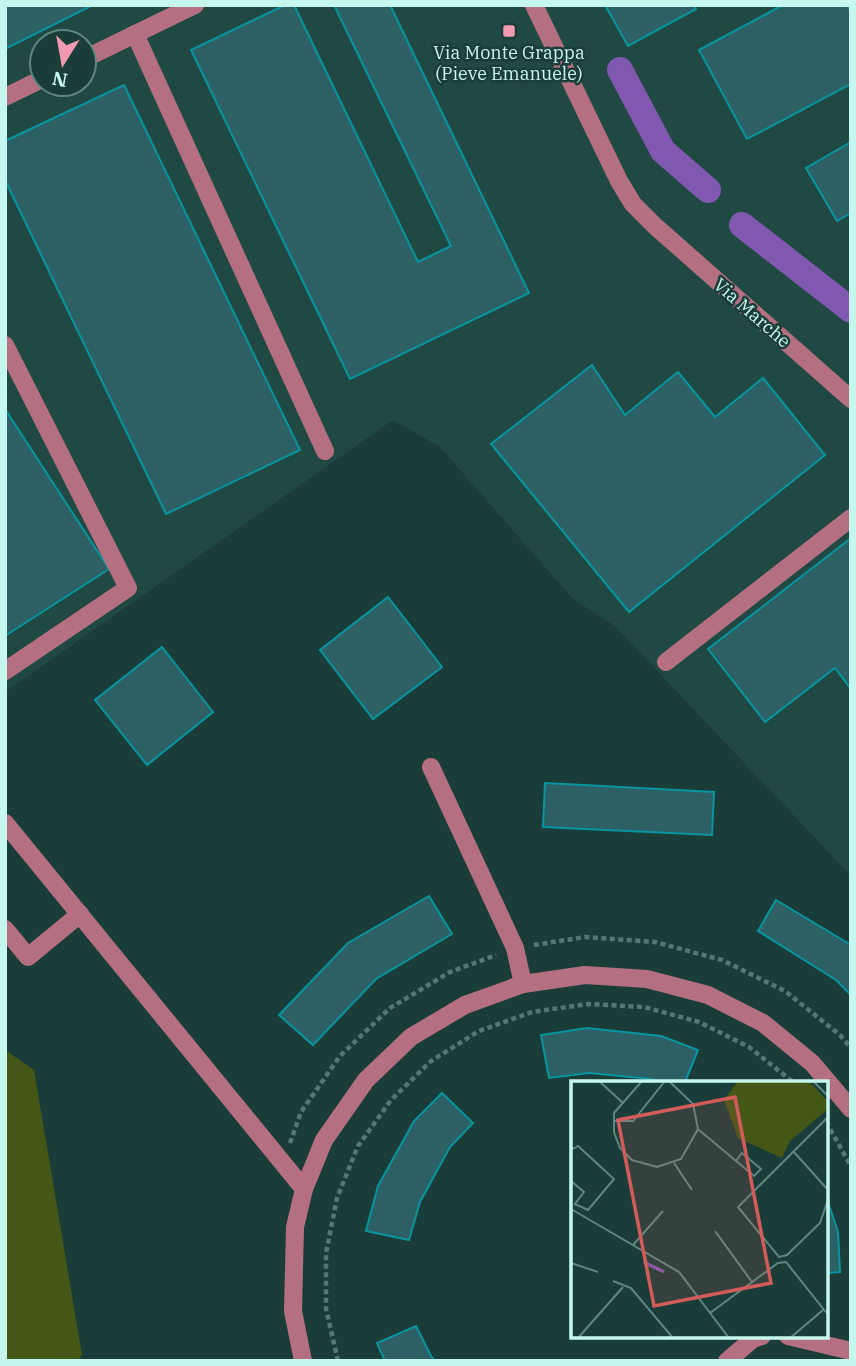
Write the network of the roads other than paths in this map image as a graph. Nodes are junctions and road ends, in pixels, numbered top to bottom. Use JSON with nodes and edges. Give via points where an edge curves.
{"nodes":[{"id":1,"x":195,"y":5,"type":"edge"},
{"id":2,"x":534,"y":5,"type":"edge"},
{"id":3,"x":135,"y":34,"type":"junction"},
{"id":4,"x":98,"y":52,"type":"edge"},
{"id":5,"x":28,"y":86,"type":"edge"},
{"id":6,"x":5,"y":97,"type":"edge"},
{"id":7,"x":5,"y":345,"type":"edge"},
{"id":8,"x":851,"y":399,"type":"edge"},
{"id":9,"x":325,"y":451,"type":"dead end"},
{"id":10,"x":851,"y":518,"type":"edge"},
{"id":11,"x":666,"y":662,"type":"dead end"},
{"id":12,"x":5,"y":671,"type":"edge"},
{"id":13,"x":431,"y":767,"type":"dead end"},
{"id":14,"x":5,"y":823,"type":"edge"},
{"id":15,"x":80,"y":914,"type":"junction"},
{"id":16,"x":5,"y":929,"type":"edge"},
{"id":17,"x":523,"y":984,"type":"junction"},
{"id":18,"x":828,"y":1081,"type":"edge"},
{"id":19,"x":828,"y":1081,"type":"edge"},
{"id":20,"x":851,"y":1109,"type":"edge"},
{"id":21,"x":304,"y":1189,"type":"junction"},
{"id":22,"x":757,"y":1338,"type":"edge"},
{"id":23,"x":796,"y":1338,"type":"edge"},
{"id":24,"x":851,"y":1352,"type":"edge"},
{"id":25,"x":303,"y":1361,"type":"edge"},
{"id":26,"x":727,"y":1361,"type":"edge"}],
"edges":[{"from":1,"to":3,"type":"street"},
{"from":2,"to":8,"type":"street","name":"Via Marche","via":[[634,204]]},
{"from":3,"to":4,"type":"street"},
{"from":3,"to":9,"type":"street"},
{"from":5,"to":6,"type":"street"},
{"from":7,"to":12,"type":"street","via":[[128,588]]},
{"from":10,"to":11,"type":"street"},
{"from":13,"to":17,"type":"street","via":[[516,948]]},
{"from":14,"to":15,"type":"street"},
{"from":15,"to":16,"type":"street","via":[[28,957]]},
{"from":15,"to":21,"type":"street"},
{"from":17,"to":18,"type":"street","via":[[585,975],[648,979],[708,995],[764,1023]]},
{"from":17,"to":21,"type":"street","via":[[465,1005],[411,1037],[366,1080],[324,1140]]},
{"from":19,"to":20,"type":"street"},
{"from":21,"to":25,"type":"street","via":[[295,1227],[293,1311]]},
{"from":22,"to":26,"type":"street"},
{"from":23,"to":24,"type":"street"}]}
